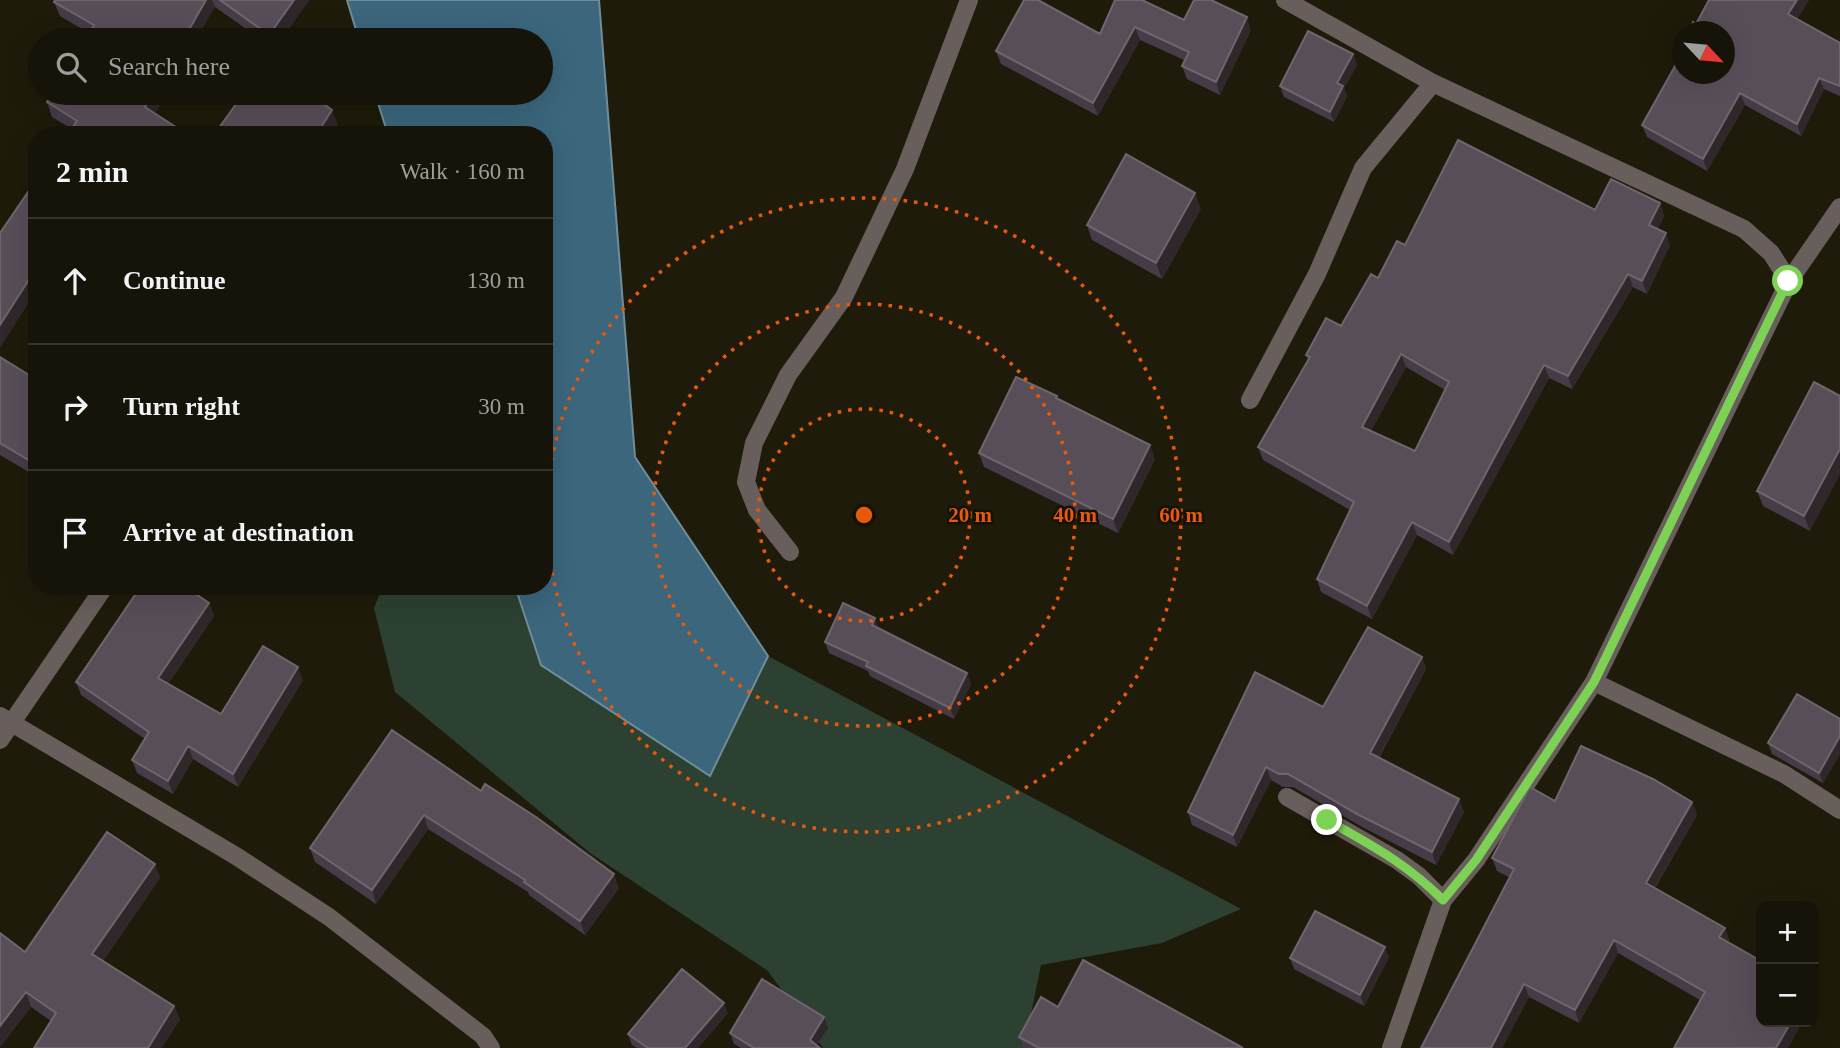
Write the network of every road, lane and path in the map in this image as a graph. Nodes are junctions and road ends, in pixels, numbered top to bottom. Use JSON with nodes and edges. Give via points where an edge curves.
{"nodes":[{"id":1,"x":969,"y":0,"type":"edge"},
{"id":2,"x":1285,"y":0,"type":"edge"},
{"id":3,"x":1433,"y":83,"type":"junction"},
{"id":4,"x":1840,"y":207,"type":"edge"},
{"id":5,"x":1788,"y":281,"type":"junction"},
{"id":6,"x":1250,"y":400,"type":"dead end"},
{"id":7,"x":790,"y":552,"type":"dead end"},
{"id":8,"x":98,"y":595,"type":"edge"},
{"id":9,"x":1594,"y":682,"type":"junction"},
{"id":10,"x":6,"y":720,"type":"edge"},
{"id":11,"x":0,"y":740,"type":"edge"},
{"id":12,"x":1287,"y":797,"type":"dead end"},
{"id":13,"x":1840,"y":810,"type":"edge"},
{"id":14,"x":1443,"y":900,"type":"junction"},
{"id":15,"x":491,"y":1048,"type":"edge"},
{"id":16,"x":1391,"y":1048,"type":"edge"}],
"edges":[{"from":1,"to":7,"type":"street","via":[[905,169],[844,298],[788,375],[754,443],[746,482],[757,510]]},
{"from":2,"to":3,"type":"street"},
{"from":3,"to":5,"type":"street","via":[[1744,229],[1771,253]]},
{"from":3,"to":6,"type":"street","via":[[1363,168],[1317,274]]},
{"from":4,"to":5,"type":"street"},
{"from":5,"to":9,"type":"street"},
{"from":8,"to":10,"type":"street"},
{"from":9,"to":13,"type":"street","via":[[1784,774]]},
{"from":9,"to":14,"type":"street","via":[[1476,860]]},
{"from":10,"to":11,"type":"street"},
{"from":10,"to":15,"type":"street","via":[[236,856],[329,917],[483,1036]]},
{"from":12,"to":14,"type":"street","via":[[1397,860]]},
{"from":14,"to":16,"type":"street"}]}
